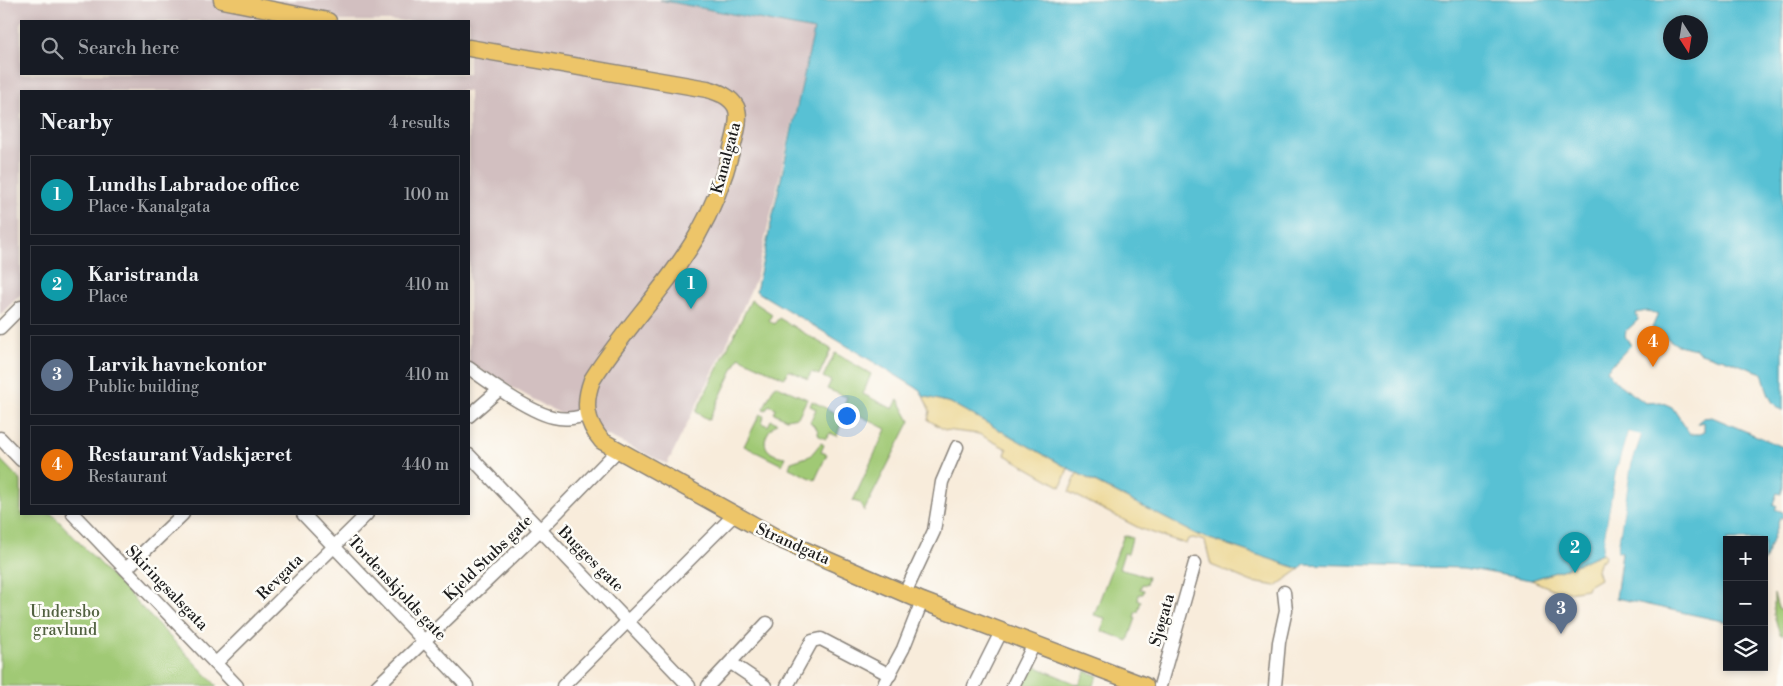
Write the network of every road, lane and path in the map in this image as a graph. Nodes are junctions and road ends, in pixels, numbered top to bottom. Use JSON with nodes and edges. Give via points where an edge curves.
{"nodes":[{"id":1,"x":222,"y":0,"type":"edge"},
{"id":2,"x":323,"y":20,"type":"edge"},
{"id":3,"x":470,"y":48,"type":"edge"},
{"id":4,"x":20,"y":308,"type":"edge"},
{"id":5,"x":0,"y":328,"type":"edge"},
{"id":6,"x":470,"y":369,"type":"edge"},
{"id":7,"x":499,"y":390,"type":"junction"},
{"id":8,"x":470,"y":415,"type":"edge"},
{"id":9,"x":587,"y":415,"type":"junction"},
{"id":10,"x":0,"y":438,"type":"edge"},
{"id":11,"x":957,"y":447,"type":"dead end"},
{"id":12,"x":618,"y":450,"type":"junction"},
{"id":13,"x":470,"y":456,"type":"edge"},
{"id":14,"x":20,"y":459,"type":"edge"},
{"id":15,"x":74,"y":515,"type":"edge"},
{"id":16,"x":182,"y":515,"type":"edge"},
{"id":17,"x":304,"y":515,"type":"edge"},
{"id":18,"x":366,"y":515,"type":"edge"},
{"id":19,"x":733,"y":516,"type":"junction"},
{"id":20,"x":539,"y":531,"type":"junction"},
{"id":21,"x":334,"y":545,"type":"junction"},
{"id":22,"x":1195,"y":563,"type":"dead end"},
{"id":23,"x":126,"y":569,"type":"junction"},
{"id":24,"x":1284,"y":592,"type":"dead end"},
{"id":25,"x":905,"y":593,"type":"junction"},
{"id":26,"x":922,"y":601,"type":"junction"},
{"id":27,"x":629,"y":621,"type":"junction"},
{"id":28,"x":767,"y":622,"type":"dead end"},
{"id":29,"x":1001,"y":632,"type":"junction"},
{"id":30,"x":425,"y":642,"type":"junction"},
{"id":31,"x":1034,"y":644,"type":"junction"},
{"id":32,"x":216,"y":663,"type":"junction"},
{"id":33,"x":730,"y":663,"type":"junction"},
{"id":34,"x":886,"y":680,"type":"edge"},
{"id":35,"x":237,"y":686,"type":"edge"},
{"id":36,"x":378,"y":686,"type":"edge"},
{"id":37,"x":467,"y":686,"type":"edge"},
{"id":38,"x":563,"y":686,"type":"edge"},
{"id":39,"x":690,"y":686,"type":"edge"},
{"id":40,"x":708,"y":686,"type":"edge"},
{"id":41,"x":765,"y":686,"type":"edge"},
{"id":42,"x":786,"y":686,"type":"edge"},
{"id":43,"x":974,"y":686,"type":"edge"},
{"id":44,"x":1013,"y":686,"type":"edge"},
{"id":45,"x":1145,"y":686,"type":"edge"},
{"id":46,"x":1160,"y":686,"type":"edge"},
{"id":47,"x":1275,"y":686,"type":"edge"}],
"edges":[{"from":1,"to":2,"type":"main road"},
{"from":3,"to":9,"type":"main road","name":"Kanalgata","via":[[707,90],[725,95],[736,107],[735,136],[713,206],[687,251],[592,380],[585,404]]},
{"from":4,"to":5,"type":"street"},
{"from":6,"to":7,"type":"street"},
{"from":7,"to":8,"type":"street"},
{"from":7,"to":9,"type":"street","via":[[551,417],[571,420]]},
{"from":9,"to":12,"type":"main road","name":"Strandgata","via":[[602,441]]},
{"from":10,"to":14,"type":"street"},
{"from":11,"to":25,"type":"street","via":[[942,482],[934,531]]},
{"from":12,"to":19,"type":"main road","name":"Strandgata"},
{"from":12,"to":20,"type":"street","name":"Kjeld Stubs gate"},
{"from":13,"to":20,"type":"street","name":"Bugges gate"},
{"from":15,"to":23,"type":"street","name":"Skiringsalsgata"},
{"from":16,"to":23,"type":"street"},
{"from":17,"to":21,"type":"street","name":"Tordenskjolds gate"},
{"from":18,"to":21,"type":"street","name":"Revgata"},
{"from":19,"to":25,"type":"main road","name":"Strandgata"},
{"from":19,"to":27,"type":"street"},
{"from":20,"to":27,"type":"street","name":"Bugges gate"},
{"from":20,"to":30,"type":"street","name":"Kjeld Stubs gate"},
{"from":21,"to":30,"type":"street","name":"Tordenskjolds gate"},
{"from":21,"to":32,"type":"street","name":"Revgata"},
{"from":22,"to":46,"type":"street","name":"Sjøgata"},
{"from":23,"to":32,"type":"street","name":"Skiringsalsgata"},
{"from":24,"to":47,"type":"street","via":[[1286,610]]},
{"from":25,"to":26,"type":"main road","name":"Strandgata"},
{"from":26,"to":29,"type":"main road","name":"Strandgata"},
{"from":26,"to":34,"type":"street"},
{"from":27,"to":38,"type":"street"},
{"from":27,"to":39,"type":"street","name":"Bugges gate"},
{"from":28,"to":33,"type":"street"},
{"from":29,"to":31,"type":"main road","name":"Strandgata"},
{"from":29,"to":43,"type":"street"},
{"from":30,"to":36,"type":"street","name":"Kjeld Stubs gate"},
{"from":30,"to":37,"type":"street","name":"Tordenskjolds gate"},
{"from":31,"to":44,"type":"street"},
{"from":31,"to":45,"type":"main road","name":"Strandgata"},
{"from":32,"to":35,"type":"street","name":"Skiringsalsgata"},
{"from":33,"to":40,"type":"street"},
{"from":33,"to":41,"type":"street"},
{"from":34,"to":42,"type":"street","via":[[821,639],[816,639]]}]}
